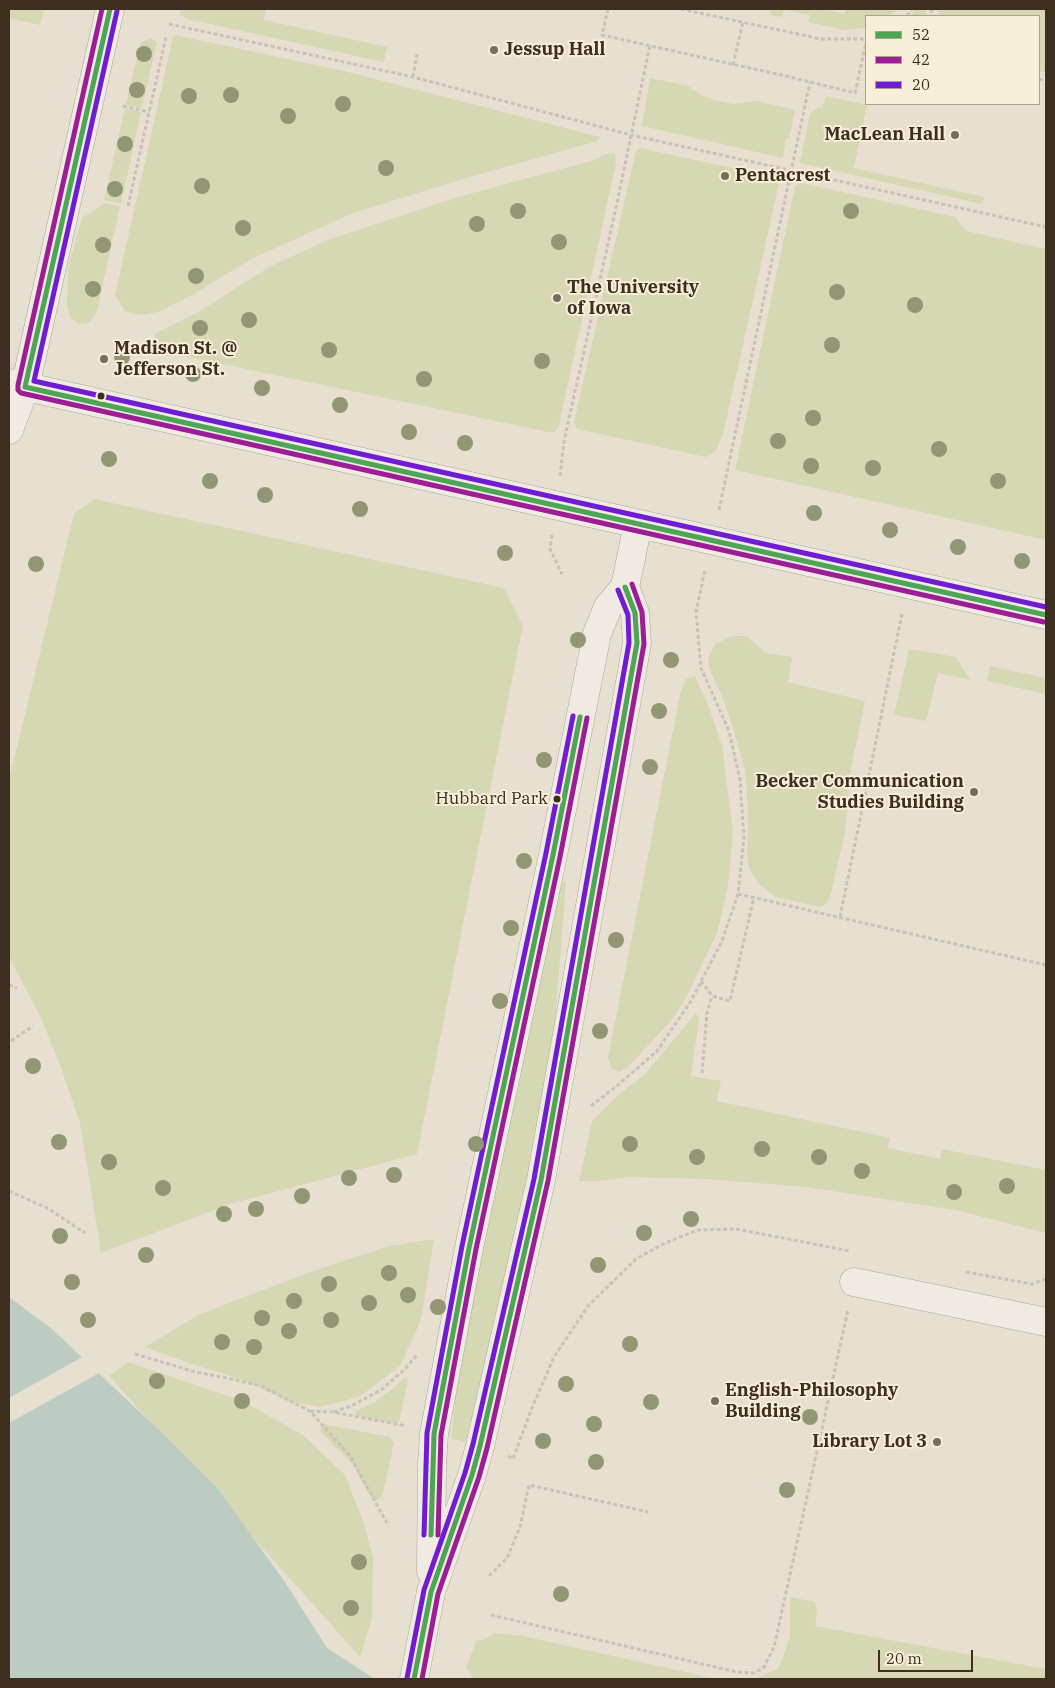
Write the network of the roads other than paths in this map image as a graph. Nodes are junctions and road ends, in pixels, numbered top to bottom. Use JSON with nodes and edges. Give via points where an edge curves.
{"nodes":[{"id":1,"x":110,"y":9,"type":"edge"},
{"id":2,"x":17,"y":385,"type":"edge"},
{"id":3,"x":9,"y":430,"type":"edge"},
{"id":4,"x":638,"y":524,"type":"junction"},
{"id":5,"x":625,"y":586,"type":"junction"},
{"id":6,"x":1046,"y":615,"type":"edge"},
{"id":7,"x":854,"y":1282,"type":"road end"},
{"id":8,"x":1046,"y":1322,"type":"edge"},
{"id":9,"x":431,"y":1592,"type":"junction"},
{"id":10,"x":414,"y":1679,"type":"edge"}],
"edges":[{"from":1,"to":2,"type":"street"},
{"from":2,"to":3,"type":"street"},
{"from":2,"to":4,"type":"street"},
{"from":4,"to":5,"type":"street"},
{"from":4,"to":6,"type":"street"},
{"from":5,"to":9,"type":"street","via":[[608,607],[597,634],[469,1248],[434,1434]]},
{"from":5,"to":9,"type":"street","via":[[634,613],[637,643],[541,1180],[480,1446]]},
{"from":7,"to":8,"type":"street"},
{"from":9,"to":10,"type":"street"}]}
